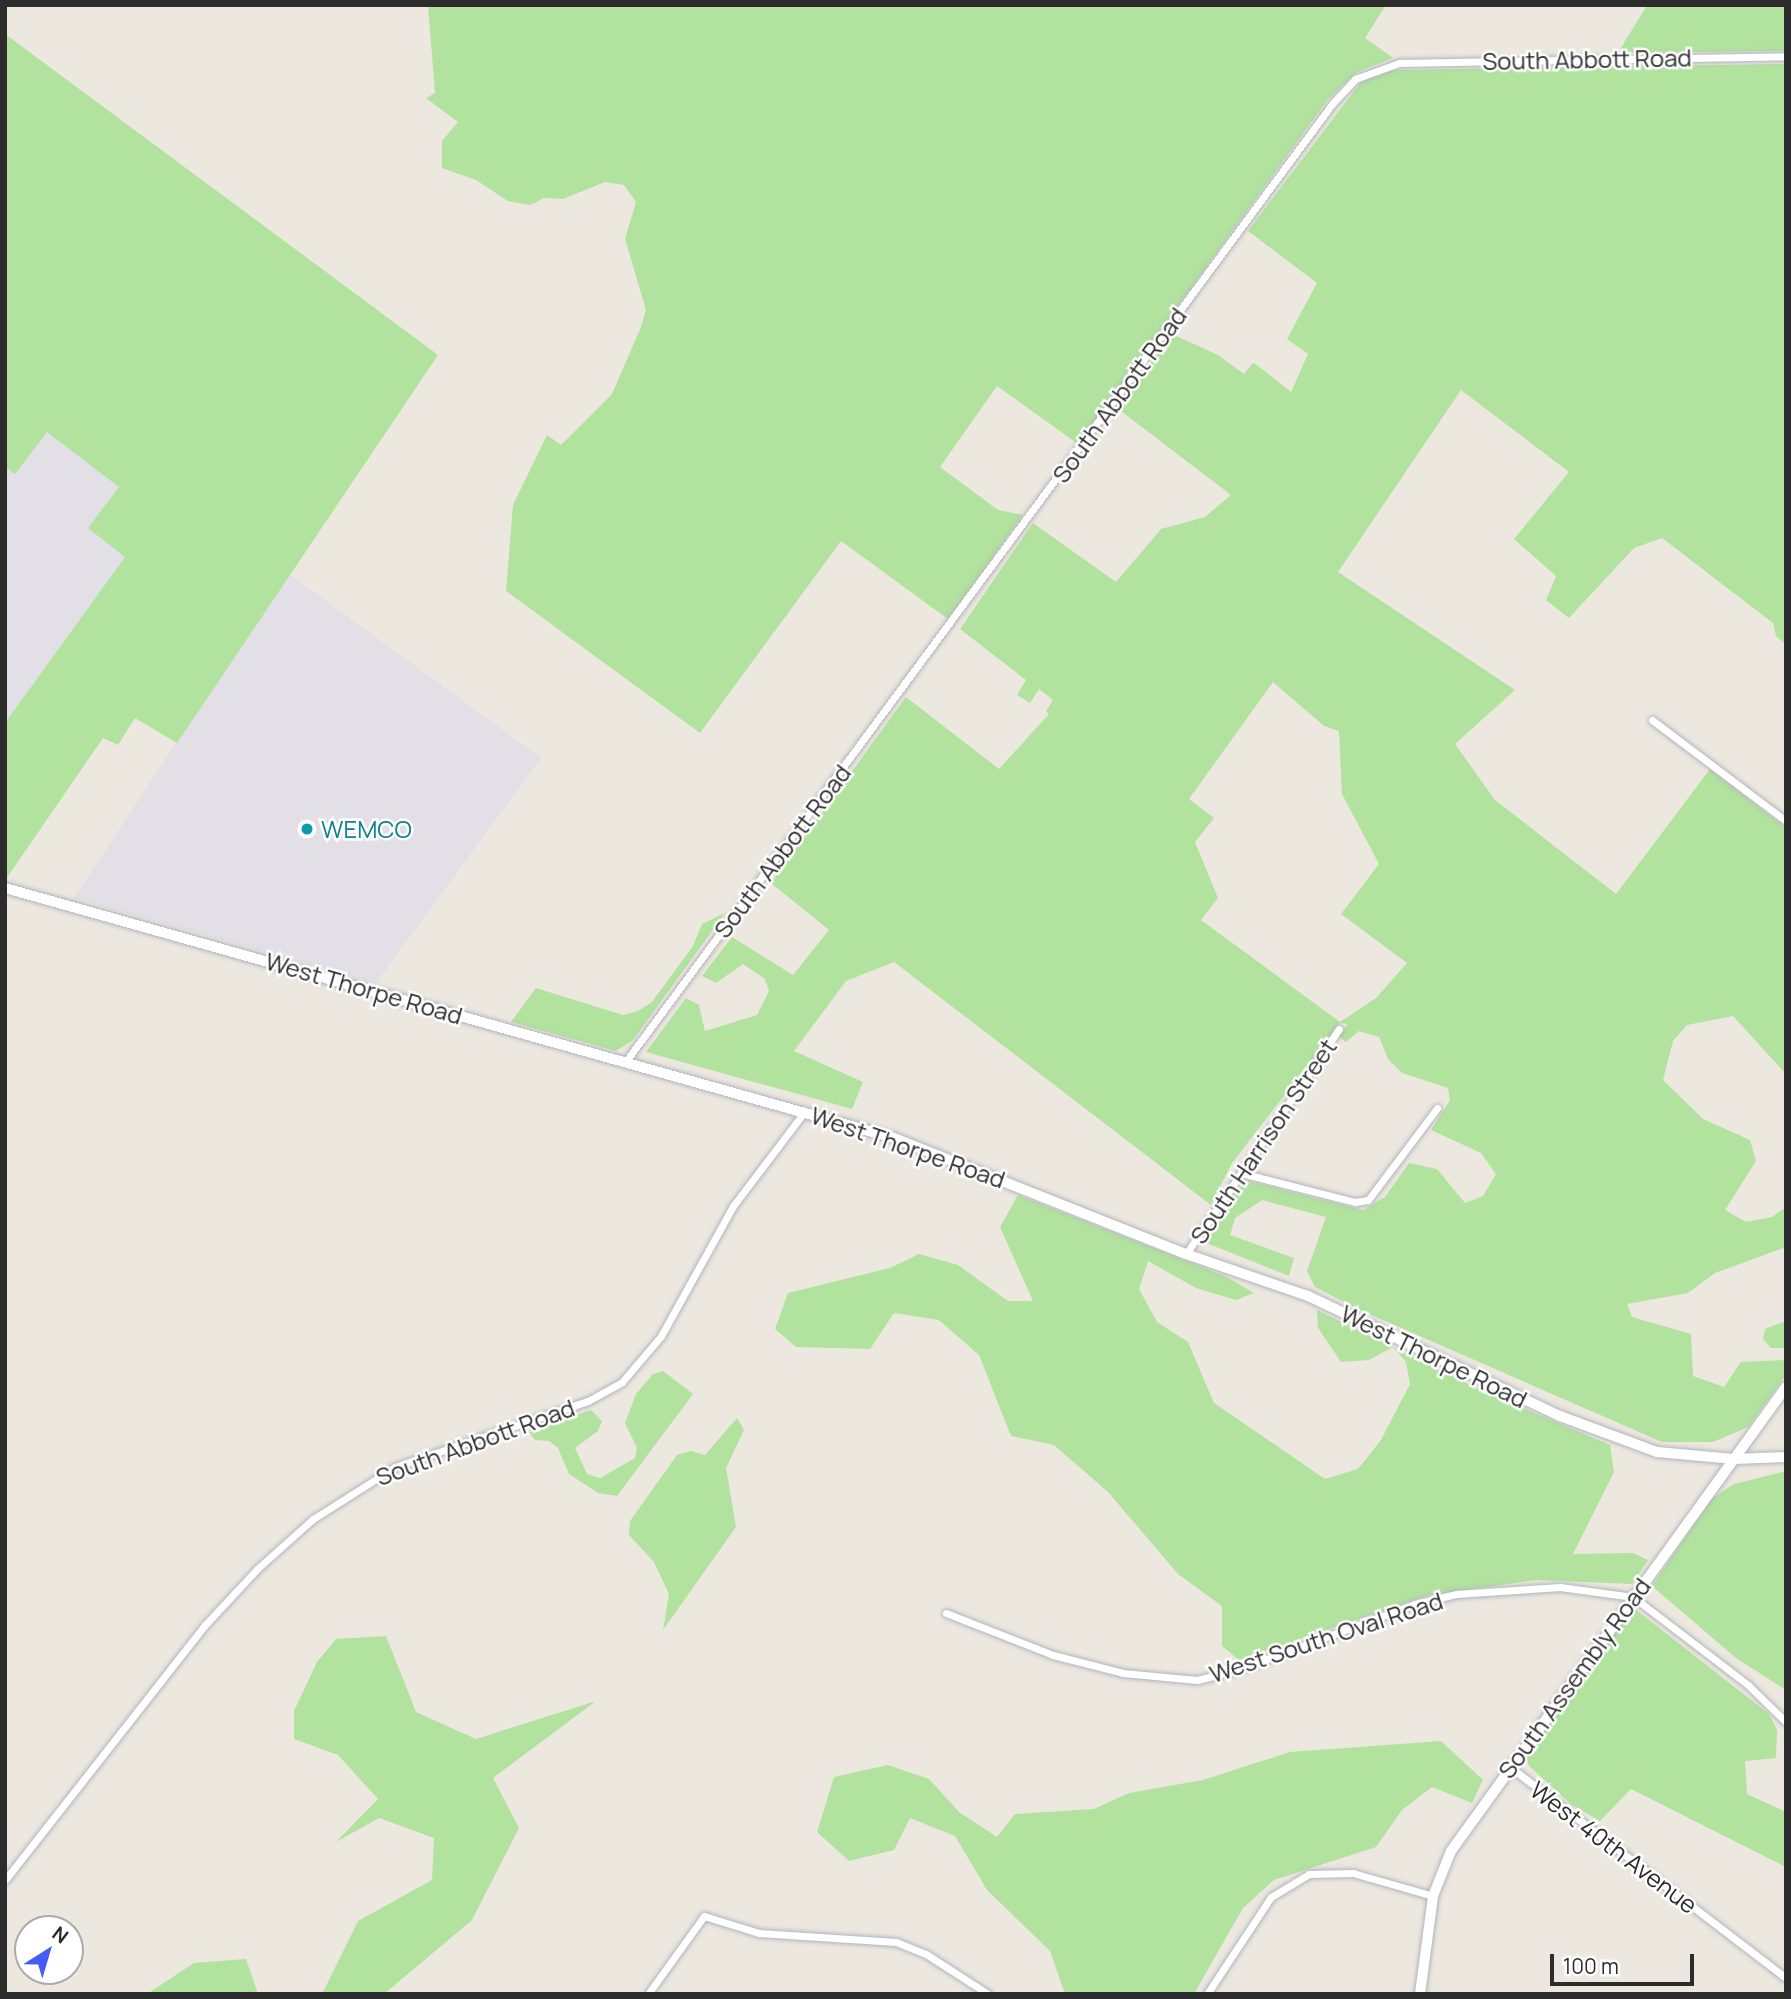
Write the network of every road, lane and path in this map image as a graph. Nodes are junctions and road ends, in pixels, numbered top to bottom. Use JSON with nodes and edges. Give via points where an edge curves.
{"nodes":[{"id":1,"x":1786,"y":56,"type":"edge"},
{"id":2,"x":1652,"y":720,"type":"dead end"},
{"id":3,"x":1786,"y":821,"type":"edge"},
{"id":4,"x":5,"y":888,"type":"edge"},
{"id":5,"x":1339,"y":1029,"type":"dead end"},
{"id":6,"x":626,"y":1061,"type":"junction"},
{"id":7,"x":1437,"y":1108,"type":"dead end"},
{"id":8,"x":805,"y":1111,"type":"junction"},
{"id":9,"x":1241,"y":1174,"type":"junction"},
{"id":10,"x":1186,"y":1254,"type":"junction"},
{"id":11,"x":1786,"y":1387,"type":"edge"},
{"id":12,"x":1786,"y":1457,"type":"edge"},
{"id":13,"x":1734,"y":1460,"type":"junction"},
{"id":14,"x":1633,"y":1597,"type":"junction"},
{"id":15,"x":946,"y":1613,"type":"dead end"},
{"id":16,"x":1786,"y":1722,"type":"edge"},
{"id":17,"x":1510,"y":1767,"type":"junction"},
{"id":18,"x":5,"y":1880,"type":"edge"},
{"id":19,"x":1433,"y":1896,"type":"junction"},
{"id":20,"x":1786,"y":1978,"type":"edge"},
{"id":21,"x":648,"y":1994,"type":"edge"},
{"id":22,"x":988,"y":1994,"type":"edge"},
{"id":23,"x":1207,"y":1994,"type":"edge"},
{"id":24,"x":1420,"y":1994,"type":"edge"}],
"edges":[{"from":1,"to":6,"type":"street","name":"South Abbott Road","via":[[1399,63],[1355,79],[1332,104]]},
{"from":2,"to":3,"type":"street"},
{"from":4,"to":6,"type":"street","name":"West Thorpe Road"},
{"from":5,"to":9,"type":"street","name":"South Harrison Street"},
{"from":6,"to":8,"type":"street","name":"West Thorpe Road"},
{"from":7,"to":9,"type":"street","via":[[1368,1200],[1355,1202]]},
{"from":8,"to":10,"type":"street","name":"West Thorpe Road","via":[[974,1167]]},
{"from":8,"to":18,"type":"street","name":"South Abbott Road","via":[[733,1206],[662,1336],[622,1382],[588,1401],[395,1467],[313,1519],[257,1569],[205,1625]]},
{"from":9,"to":10,"type":"street","name":"South Harrison Street"},
{"from":10,"to":13,"type":"street","name":"West Thorpe Road","via":[[1375,1324],[1513,1394],[1610,1435],[1657,1452]]},
{"from":11,"to":13,"type":"street","name":"South Assembly Road"},
{"from":12,"to":13,"type":"street","name":"West Thorpe Road"},
{"from":13,"to":14,"type":"street","name":"South Assembly Road"},
{"from":14,"to":15,"type":"street","name":"West South Oval Road","via":[[1560,1587],[1456,1594],[1197,1680],[1123,1673],[1053,1655]]},
{"from":14,"to":16,"type":"street","via":[[1748,1685]]},
{"from":14,"to":17,"type":"street","name":"South Assembly Road"},
{"from":17,"to":19,"type":"street","name":"South Assembly Road","via":[[1451,1850]]},
{"from":17,"to":20,"type":"street","name":"West 40th Avenue"},
{"from":19,"to":23,"type":"street","via":[[1353,1873],[1309,1874],[1271,1897]]},
{"from":19,"to":24,"type":"street","name":"South Assembly Road"},
{"from":21,"to":22,"type":"street","via":[[704,1916],[759,1933],[896,1942],[926,1954]]}]}
